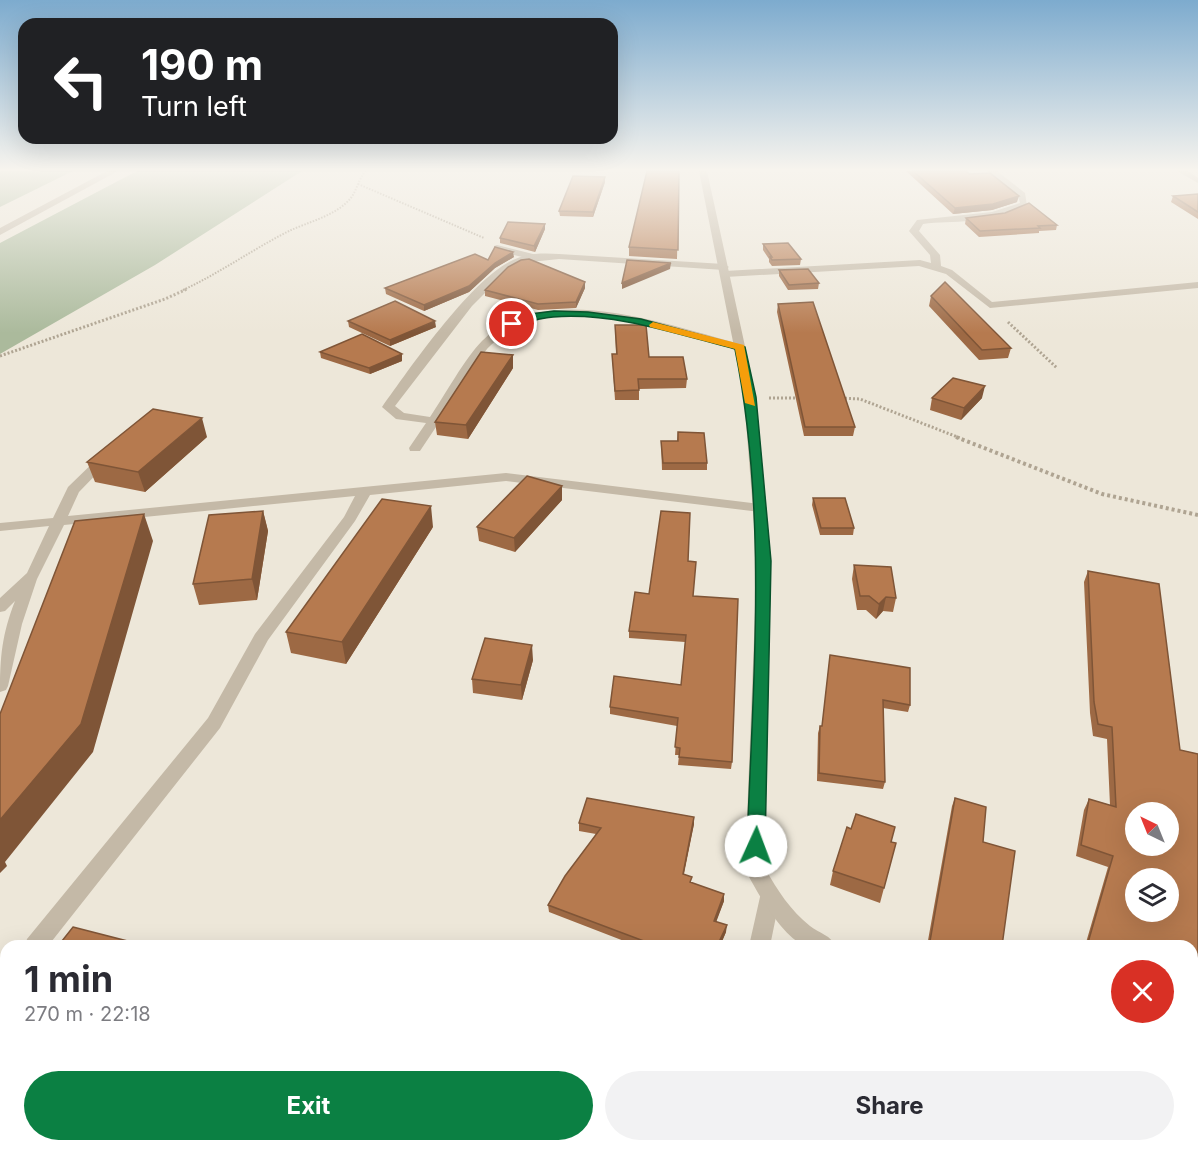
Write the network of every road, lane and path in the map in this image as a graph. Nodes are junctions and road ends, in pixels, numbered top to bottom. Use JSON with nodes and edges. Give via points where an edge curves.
{"nodes":[{"id":1,"x":14,"y":225,"type":"edge"},
{"id":2,"x":303,"y":225,"type":"edge"},
{"id":3,"x":454,"y":225,"type":"edge"},
{"id":4,"x":714,"y":225,"type":"edge"},
{"id":5,"x":918,"y":225,"type":"edge"},
{"id":6,"x":0,"y":232,"type":"edge"},
{"id":7,"x":497,"y":248,"type":"joint"},
{"id":8,"x":534,"y":257,"type":"junction"},
{"id":9,"x":936,"y":266,"type":"junction"},
{"id":10,"x":724,"y":271,"type":"junction"},
{"id":11,"x":1198,"y":285,"type":"edge"},
{"id":12,"x":990,"y":305,"type":"junction"},
{"id":13,"x":740,"y":347,"type":"junction"},
{"id":14,"x":0,"y":356,"type":"edge"},
{"id":15,"x":1057,"y":368,"type":"dead end"},
{"id":16,"x":750,"y":397,"type":"junction"},
{"id":17,"x":802,"y":398,"type":"edge"},
{"id":18,"x":837,"y":398,"type":"edge"},
{"id":19,"x":434,"y":421,"type":"junction"},
{"id":20,"x":415,"y":448,"type":"dead end"},
{"id":21,"x":110,"y":454,"type":"edge"},
{"id":22,"x":365,"y":491,"type":"junction"},
{"id":23,"x":760,"y":508,"type":"junction"},
{"id":24,"x":1198,"y":515,"type":"edge"},
{"id":25,"x":59,"y":521,"type":"junction"},
{"id":26,"x":0,"y":527,"type":"edge"},
{"id":27,"x":33,"y":575,"type":"junction"},
{"id":28,"x":0,"y":607,"type":"edge"},
{"id":29,"x":0,"y":686,"type":"edge"},
{"id":30,"x":770,"y":897,"type":"junction"},
{"id":31,"x":40,"y":940,"type":"edge"},
{"id":32,"x":760,"y":940,"type":"edge"},
{"id":33,"x":812,"y":940,"type":"edge"}],
"edges":[{"from":1,"to":6,"type":"street"},
{"from":2,"to":14,"type":"path","via":[[193,286],[117,317]]},
{"from":3,"to":7,"type":"path","via":[[485,238]]},
{"from":4,"to":10,"type":"street"},
{"from":5,"to":9,"type":"street","via":[[914,231],[934,255]]},
{"from":7,"to":8,"type":"street"},
{"from":8,"to":10,"type":"street"},
{"from":8,"to":19,"type":"street","via":[[517,261],[496,274],[388,406],[400,416]]},
{"from":9,"to":10,"type":"street","via":[[899,263]]},
{"from":9,"to":12,"type":"street","via":[[950,272]]},
{"from":10,"to":13,"type":"street"},
{"from":11,"to":12,"type":"street"},
{"from":12,"to":15,"type":"path"},
{"from":13,"to":16,"type":"street"},
{"from":13,"to":19,"type":"street","via":[[641,322],[588,314],[533,316],[512,324],[487,342]]},
{"from":16,"to":17,"type":"path"},
{"from":16,"to":23,"type":"street"},
{"from":18,"to":24,"type":"path","via":[[860,399],[1102,494]]},
{"from":19,"to":20,"type":"street"},
{"from":21,"to":25,"type":"street","via":[[73,490]]},
{"from":22,"to":23,"type":"street","via":[[506,477]]},
{"from":22,"to":25,"type":"street"},
{"from":22,"to":31,"type":"street","via":[[350,518],[261,638],[214,723]]},
{"from":23,"to":30,"type":"street","via":[[764,561],[755,869]]},
{"from":25,"to":26,"type":"street"},
{"from":25,"to":27,"type":"street"},
{"from":27,"to":28,"type":"street"},
{"from":27,"to":29,"type":"street","via":[[14,624]]},
{"from":30,"to":32,"type":"street"},
{"from":30,"to":33,"type":"street"}]}
